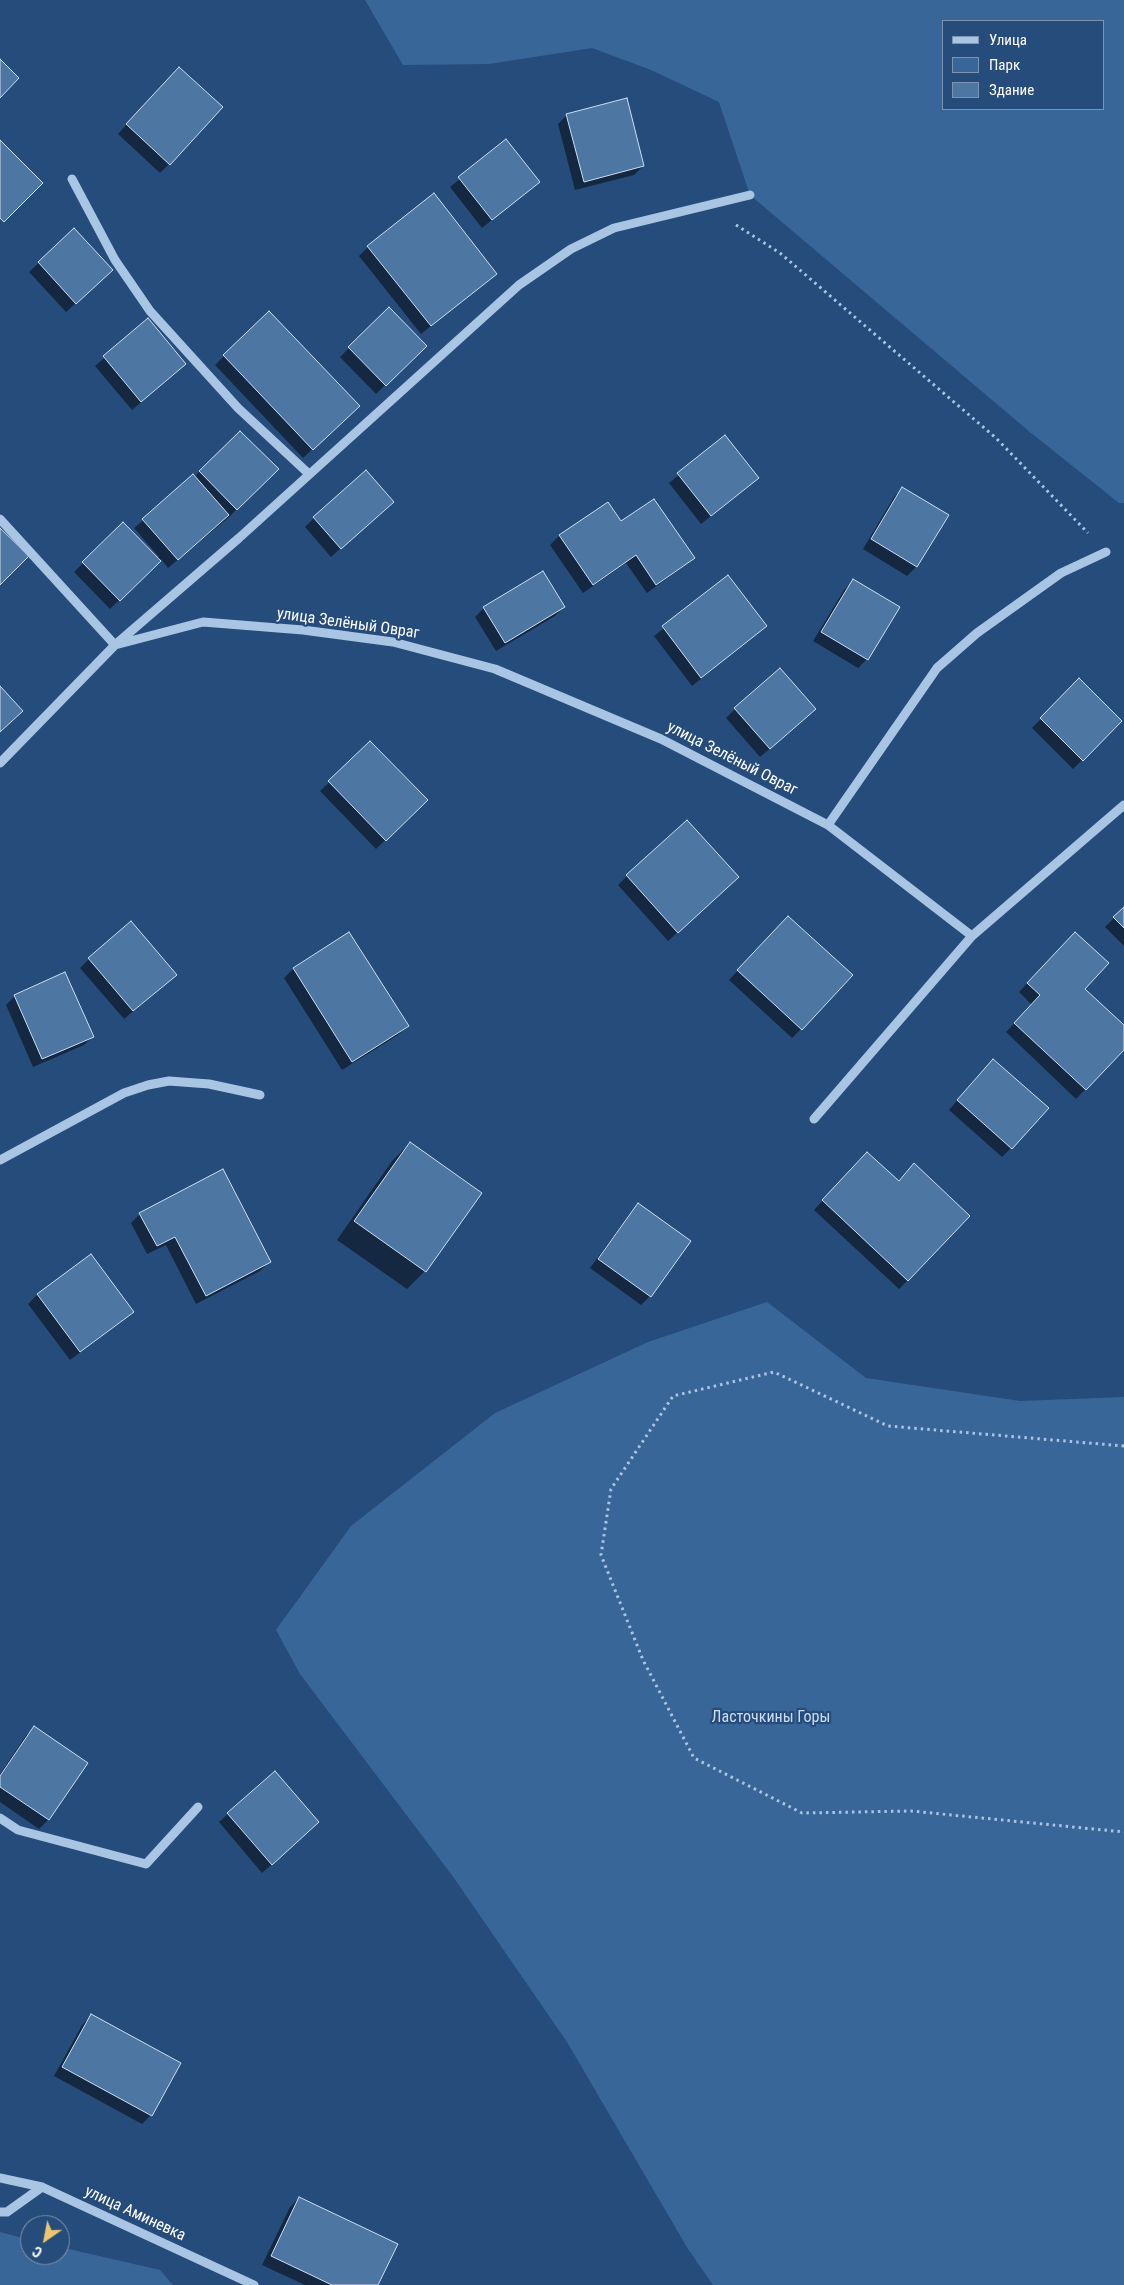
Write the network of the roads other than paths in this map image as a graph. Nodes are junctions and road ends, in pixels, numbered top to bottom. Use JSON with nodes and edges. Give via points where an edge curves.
{"nodes":[{"id":1,"x":72,"y":179,"type":"dead end"},
{"id":2,"x":750,"y":194,"type":"dead end"},
{"id":3,"x":309,"y":474,"type":"junction"},
{"id":4,"x":0,"y":519,"type":"edge"},
{"id":5,"x":1106,"y":552,"type":"road end"},
{"id":6,"x":115,"y":645,"type":"junction"},
{"id":7,"x":0,"y":763,"type":"edge"},
{"id":8,"x":1124,"y":805,"type":"edge"},
{"id":9,"x":828,"y":825,"type":"junction"},
{"id":10,"x":972,"y":936,"type":"junction"},
{"id":11,"x":260,"y":1095,"type":"dead end"},
{"id":12,"x":814,"y":1119,"type":"dead end"},
{"id":13,"x":0,"y":1160,"type":"edge"},
{"id":14,"x":198,"y":1808,"type":"dead end"},
{"id":15,"x":0,"y":1818,"type":"edge"},
{"id":16,"x":0,"y":2178,"type":"edge"},
{"id":17,"x":42,"y":2187,"type":"junction"},
{"id":18,"x":0,"y":2212,"type":"edge"},
{"id":19,"x":254,"y":2285,"type":"edge"}],
"edges":[{"from":1,"to":3,"type":"street","via":[[115,260],[150,311],[238,408]]},
{"from":2,"to":3,"type":"street","via":[[614,228],[571,250],[519,285]]},
{"from":3,"to":6,"type":"street"},
{"from":4,"to":6,"type":"street"},
{"from":5,"to":9,"type":"street","via":[[1061,573],[977,633],[938,668]]},
{"from":6,"to":7,"type":"street"},
{"from":6,"to":9,"type":"street","name":"улица Зелёный Овраг","via":[[203,622],[303,630],[393,642],[495,669],[661,739]]},
{"from":8,"to":10,"type":"street"},
{"from":9,"to":10,"type":"street","name":"улица Зелёный Овраг"},
{"from":10,"to":12,"type":"street"},
{"from":11,"to":13,"type":"street","via":[[210,1084],[168,1081],[148,1085],[124,1093]]},
{"from":14,"to":15,"type":"street","via":[[146,1864],[18,1830]]},
{"from":16,"to":17,"type":"street","name":"улица Аминевка"},
{"from":17,"to":18,"type":"street","via":[[7,2212]]},
{"from":17,"to":19,"type":"street","name":"улица Аминевка"}]}
